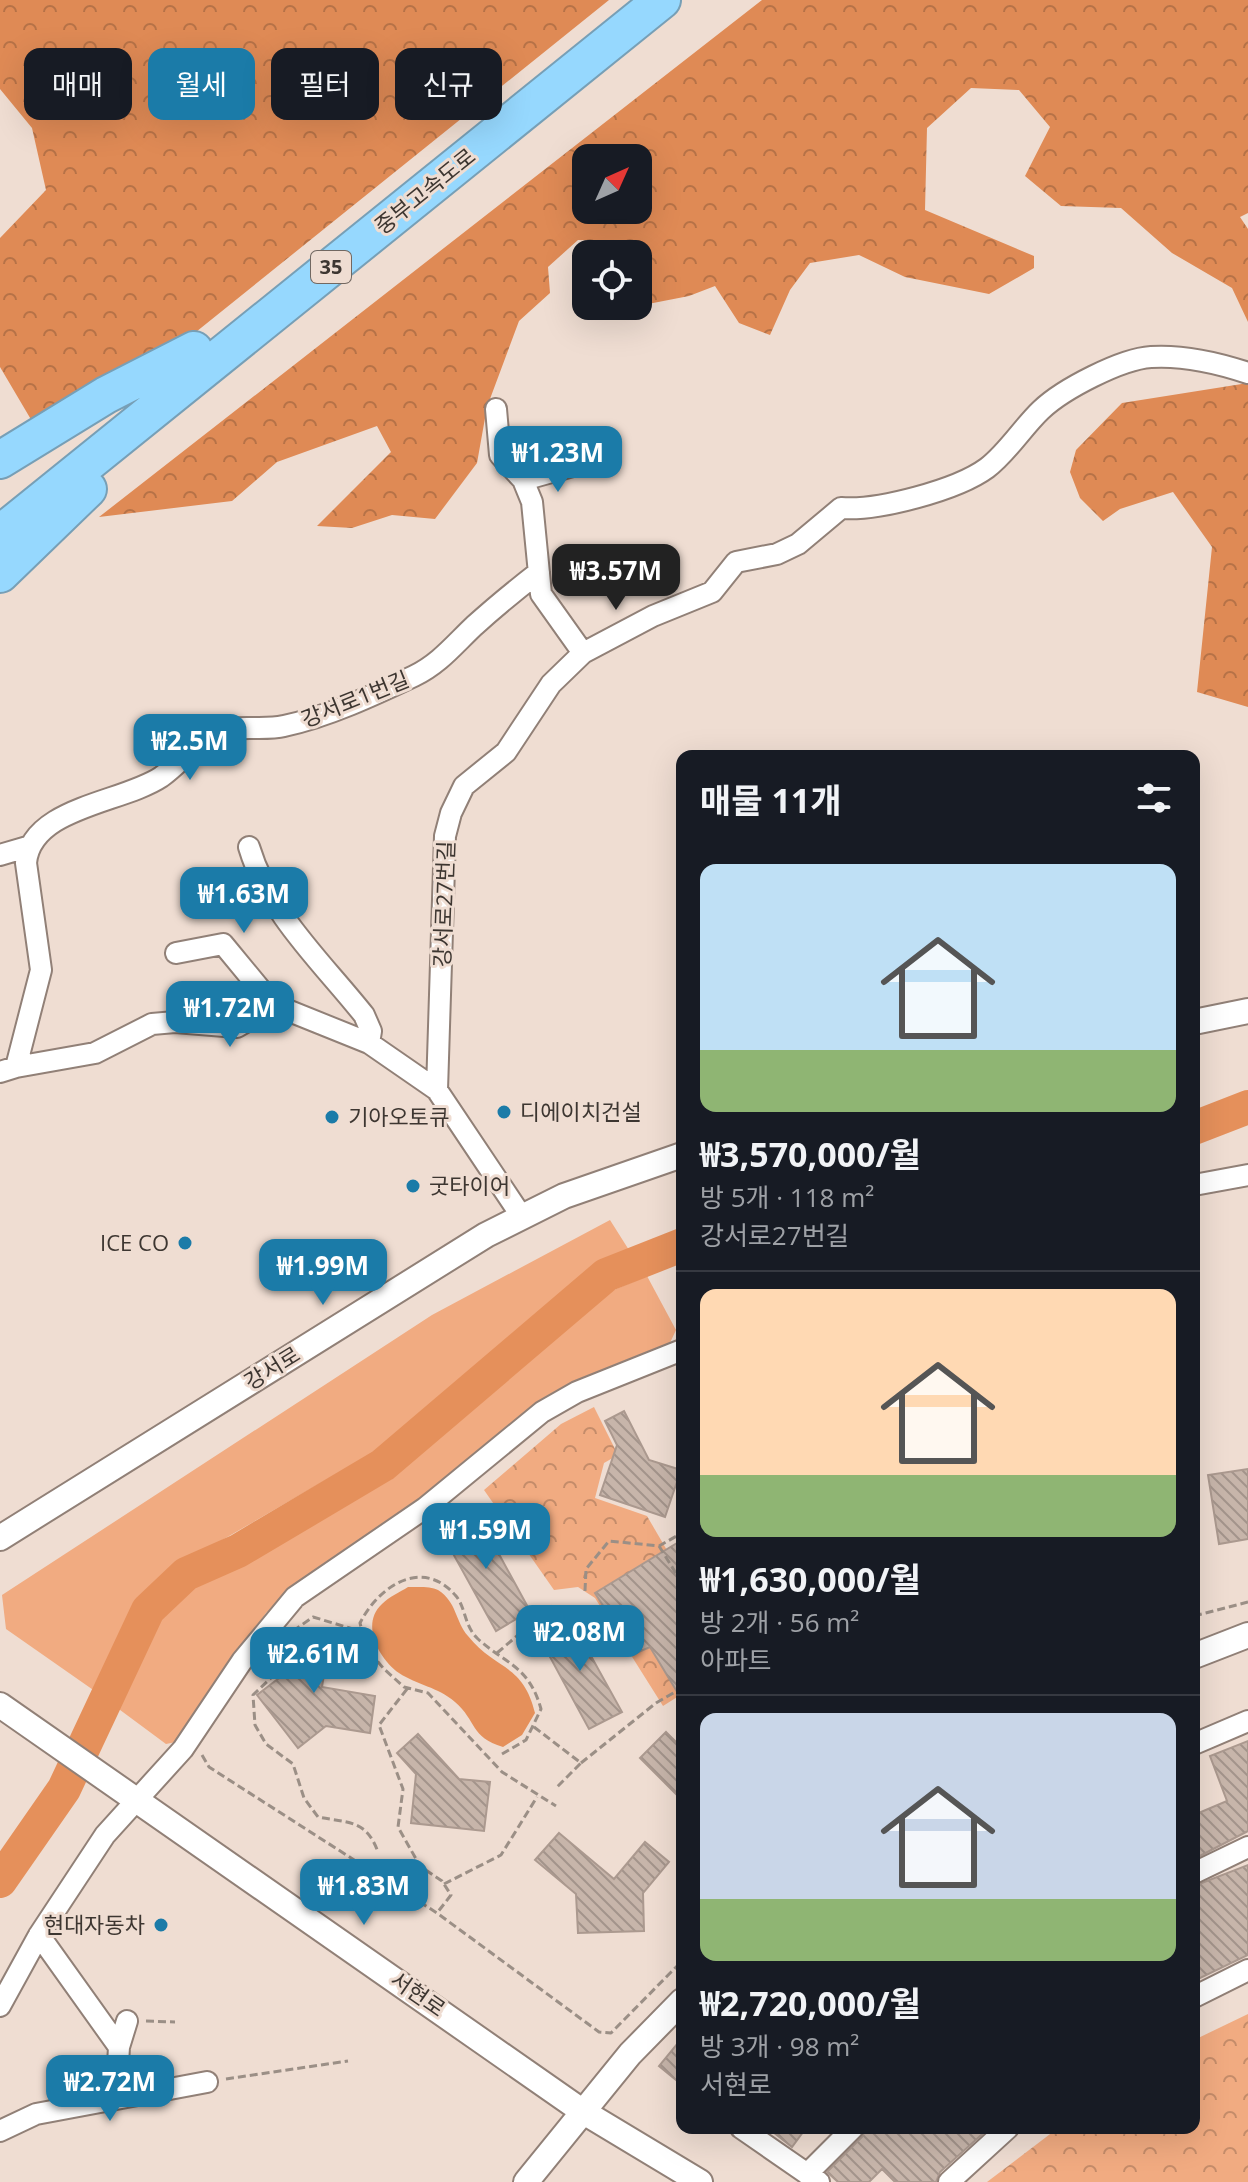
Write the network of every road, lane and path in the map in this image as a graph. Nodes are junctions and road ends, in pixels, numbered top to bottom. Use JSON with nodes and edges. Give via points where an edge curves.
{"nodes":[{"id":1,"x":628,"y":0,"type":"edge"},
{"id":2,"x":662,"y":0,"type":"edge"},
{"id":3,"x":200,"y":359,"type":"junction"},
{"id":4,"x":1248,"y":373,"type":"edge"},
{"id":5,"x":496,"y":409,"type":"dead end"},
{"id":6,"x":0,"y":460,"type":"edge"},
{"id":7,"x":580,"y":464,"type":"dead end"},
{"id":8,"x":523,"y":480,"type":"junction"},
{"id":9,"x":0,"y":507,"type":"edge"},
{"id":10,"x":0,"y":534,"type":"edge"},
{"id":11,"x":539,"y":572,"type":"junction"},
{"id":12,"x":0,"y":574,"type":"edge"},
{"id":13,"x":583,"y":653,"type":"junction"},
{"id":14,"x":27,"y":847,"type":"junction"},
{"id":15,"x":249,"y":847,"type":"dead end"},
{"id":16,"x":0,"y":855,"type":"edge"},
{"id":17,"x":176,"y":953,"type":"dead end"},
{"id":18,"x":275,"y":1007,"type":"junction"},
{"id":19,"x":1248,"y":1011,"type":"edge"},
{"id":20,"x":1200,"y":1021,"type":"edge"},
{"id":21,"x":369,"y":1043,"type":"junction"},
{"id":22,"x":8,"y":1069,"type":"edge"},
{"id":23,"x":437,"y":1090,"type":"junction"},
{"id":24,"x":676,"y":1157,"type":"edge"},
{"id":25,"x":1248,"y":1175,"type":"edge"},
{"id":26,"x":1200,"y":1184,"type":"edge"},
{"id":27,"x":522,"y":1217,"type":"junction"},
{"id":28,"x":676,"y":1352,"type":"edge"},
{"id":29,"x":676,"y":1536,"type":"edge"},
{"id":30,"x":0,"y":1538,"type":"edge"},
{"id":31,"x":659,"y":1546,"type":"junction"},
{"id":32,"x":676,"y":1573,"type":"edge"},
{"id":33,"x":585,"y":1591,"type":"dead end"},
{"id":34,"x":1248,"y":1602,"type":"edge"},
{"id":35,"x":552,"y":1606,"type":"dead end"},
{"id":36,"x":1200,"y":1614,"type":"edge"},
{"id":37,"x":363,"y":1632,"type":"junction"},
{"id":38,"x":1248,"y":1635,"type":"edge"},
{"id":39,"x":497,"y":1653,"type":"junction"},
{"id":40,"x":1200,"y":1654,"type":"edge"},
{"id":41,"x":408,"y":1688,"type":"junction"},
{"id":42,"x":676,"y":1691,"type":"edge"},
{"id":43,"x":0,"y":1705,"type":"edge"},
{"id":44,"x":1248,"y":1721,"type":"edge"},
{"id":45,"x":534,"y":1727,"type":"junction"},
{"id":46,"x":1200,"y":1741,"type":"edge"},
{"id":47,"x":201,"y":1752,"type":"dead end"},
{"id":48,"x":502,"y":1754,"type":"dead end"},
{"id":49,"x":581,"y":1763,"type":"junction"},
{"id":50,"x":556,"y":1788,"type":"dead end"},
{"id":51,"x":538,"y":1796,"type":"junction"},
{"id":52,"x":140,"y":1800,"type":"junction"},
{"id":53,"x":556,"y":1806,"type":"dead end"},
{"id":54,"x":1248,"y":1847,"type":"edge"},
{"id":55,"x":378,"y":1852,"type":"dead end"},
{"id":56,"x":1200,"y":1870,"type":"edge"},
{"id":57,"x":444,"y":1884,"type":"junction"},
{"id":58,"x":437,"y":1913,"type":"junction"},
{"id":59,"x":39,"y":1935,"type":"junction"},
{"id":60,"x":676,"y":1967,"type":"edge"},
{"id":61,"x":1248,"y":1970,"type":"edge"},
{"id":62,"x":1200,"y":1994,"type":"edge"},
{"id":63,"x":0,"y":2006,"type":"edge"},
{"id":64,"x":676,"y":2008,"type":"edge"},
{"id":65,"x":127,"y":2021,"type":"dead end"},
{"id":66,"x":119,"y":2047,"type":"junction"},
{"id":67,"x":348,"y":2061,"type":"dead end"},
{"id":68,"x":207,"y":2082,"type":"joint"},
{"id":69,"x":116,"y":2099,"type":"junction"},
{"id":70,"x":582,"y":2111,"type":"junction"},
{"id":71,"x":0,"y":2131,"type":"edge"},
{"id":72,"x":750,"y":2134,"type":"edge"},
{"id":73,"x":848,"y":2134,"type":"edge"},
{"id":74,"x":1001,"y":2134,"type":"edge"},
{"id":75,"x":813,"y":2178,"type":"edge"},
{"id":76,"x":526,"y":2182,"type":"edge"},
{"id":77,"x":700,"y":2182,"type":"edge"},
{"id":78,"x":949,"y":2182,"type":"edge"}],
"edges":[{"from":1,"to":3,"type":"highway","name":"중부고속도로","number":"35"},
{"from":2,"to":3,"type":"highway","name":"중부고속도로","number":"35"},
{"from":3,"to":6,"type":"highway","via":[[106,395]]},
{"from":3,"to":9,"type":"highway","name":"중부고속도로","number":"35"},
{"from":3,"to":10,"type":"highway","name":"중부고속도로","number":"35"},
{"from":3,"to":12,"type":"highway","via":[[106,472]]},
{"from":4,"to":13,"type":"street","name":"강서로27번길","via":[[1189,359],[1149,357],[1109,371],[1044,407],[989,466],[969,479],[948,490],[866,510],[841,508],[798,544],[736,562],[712,592]]},
{"from":5,"to":8,"type":"street","via":[[500,455]]},
{"from":7,"to":8,"type":"street"},
{"from":8,"to":11,"type":"street","via":[[538,539]]},
{"from":11,"to":13,"type":"street","via":[[541,594],[551,614]]},
{"from":11,"to":14,"type":"street","name":"강서로1번길","via":[[437,663],[414,676],[288,726],[220,731],[159,778],[71,813]]},
{"from":13,"to":23,"type":"street","name":"강서로27번길","via":[[551,684],[506,752],[464,786],[451,813],[445,836]]},
{"from":14,"to":16,"type":"street"},
{"from":14,"to":22,"type":"street","via":[[41,970]]},
{"from":15,"to":21,"type":"street","via":[[271,902],[364,1015],[371,1031]]},
{"from":17,"to":18,"type":"street","via":[[223,944]]},
{"from":18,"to":21,"type":"street"},
{"from":18,"to":22,"type":"street","via":[[237,1027],[152,1024],[95,1053]]},
{"from":19,"to":20,"type":"street"},
{"from":21,"to":23,"type":"street"},
{"from":23,"to":27,"type":"street"},
{"from":24,"to":27,"type":"street","name":"강서로","via":[[564,1196]]},
{"from":25,"to":26,"type":"street"},
{"from":27,"to":30,"type":"street","name":"강서로"},
{"from":28,"to":52,"type":"street","via":[[577,1392],[542,1412],[425,1508],[295,1597]]},
{"from":29,"to":31,"type":"path"},
{"from":31,"to":32,"type":"path"},
{"from":31,"to":33,"type":"path","via":[[609,1541],[586,1569]]},
{"from":34,"to":36,"type":"path"},
{"from":35,"to":39,"type":"path"},
{"from":37,"to":39,"type":"path","via":[[360,1623],[383,1590],[424,1577],[443,1584],[458,1598],[469,1630]]},
{"from":37,"to":41,"type":"path","via":[[367,1649]]},
{"from":37,"to":55,"type":"path","via":[[313,1617],[287,1636],[275,1674],[253,1695],[255,1725],[266,1744],[293,1764],[304,1798],[318,1817],[354,1822],[372,1835]]},
{"from":38,"to":40,"type":"street"},
{"from":39,"to":45,"type":"path","via":[[533,1686],[541,1709]]},
{"from":41,"to":51,"type":"path","via":[[428,1693],[502,1772]]},
{"from":41,"to":57,"type":"path","via":[[379,1725],[403,1789],[398,1827],[420,1866]]},
{"from":42,"to":49,"type":"path"},
{"from":43,"to":52,"type":"street","name":"서현로"},
{"from":44,"to":46,"type":"street"},
{"from":45,"to":48,"type":"path","via":[[526,1740]]},
{"from":45,"to":49,"type":"path"},
{"from":47,"to":58,"type":"path","via":[[209,1767]]},
{"from":49,"to":50,"type":"path"},
{"from":51,"to":53,"type":"path"},
{"from":51,"to":57,"type":"path","via":[[501,1855]]},
{"from":52,"to":59,"type":"street","via":[[105,1835]]},
{"from":52,"to":70,"type":"street","name":"서현로"},
{"from":54,"to":56,"type":"street"},
{"from":57,"to":58,"type":"path","via":[[451,1895]]},
{"from":58,"to":60,"type":"path","via":[[599,2032],[611,2033]]},
{"from":59,"to":63,"type":"street"},
{"from":59,"to":66,"type":"street"},
{"from":61,"to":62,"type":"street"},
{"from":64,"to":70,"type":"street"},
{"from":65,"to":66,"type":"street"},
{"from":66,"to":69,"type":"street"},
{"from":67,"to":68,"type":"path"},
{"from":68,"to":69,"type":"street"},
{"from":69,"to":71,"type":"street","via":[[36,2114]]},
{"from":70,"to":76,"type":"street"},
{"from":70,"to":77,"type":"street","name":"서현로"},
{"from":72,"to":75,"type":"street"},
{"from":73,"to":75,"type":"street"},
{"from":74,"to":78,"type":"street"}]}
